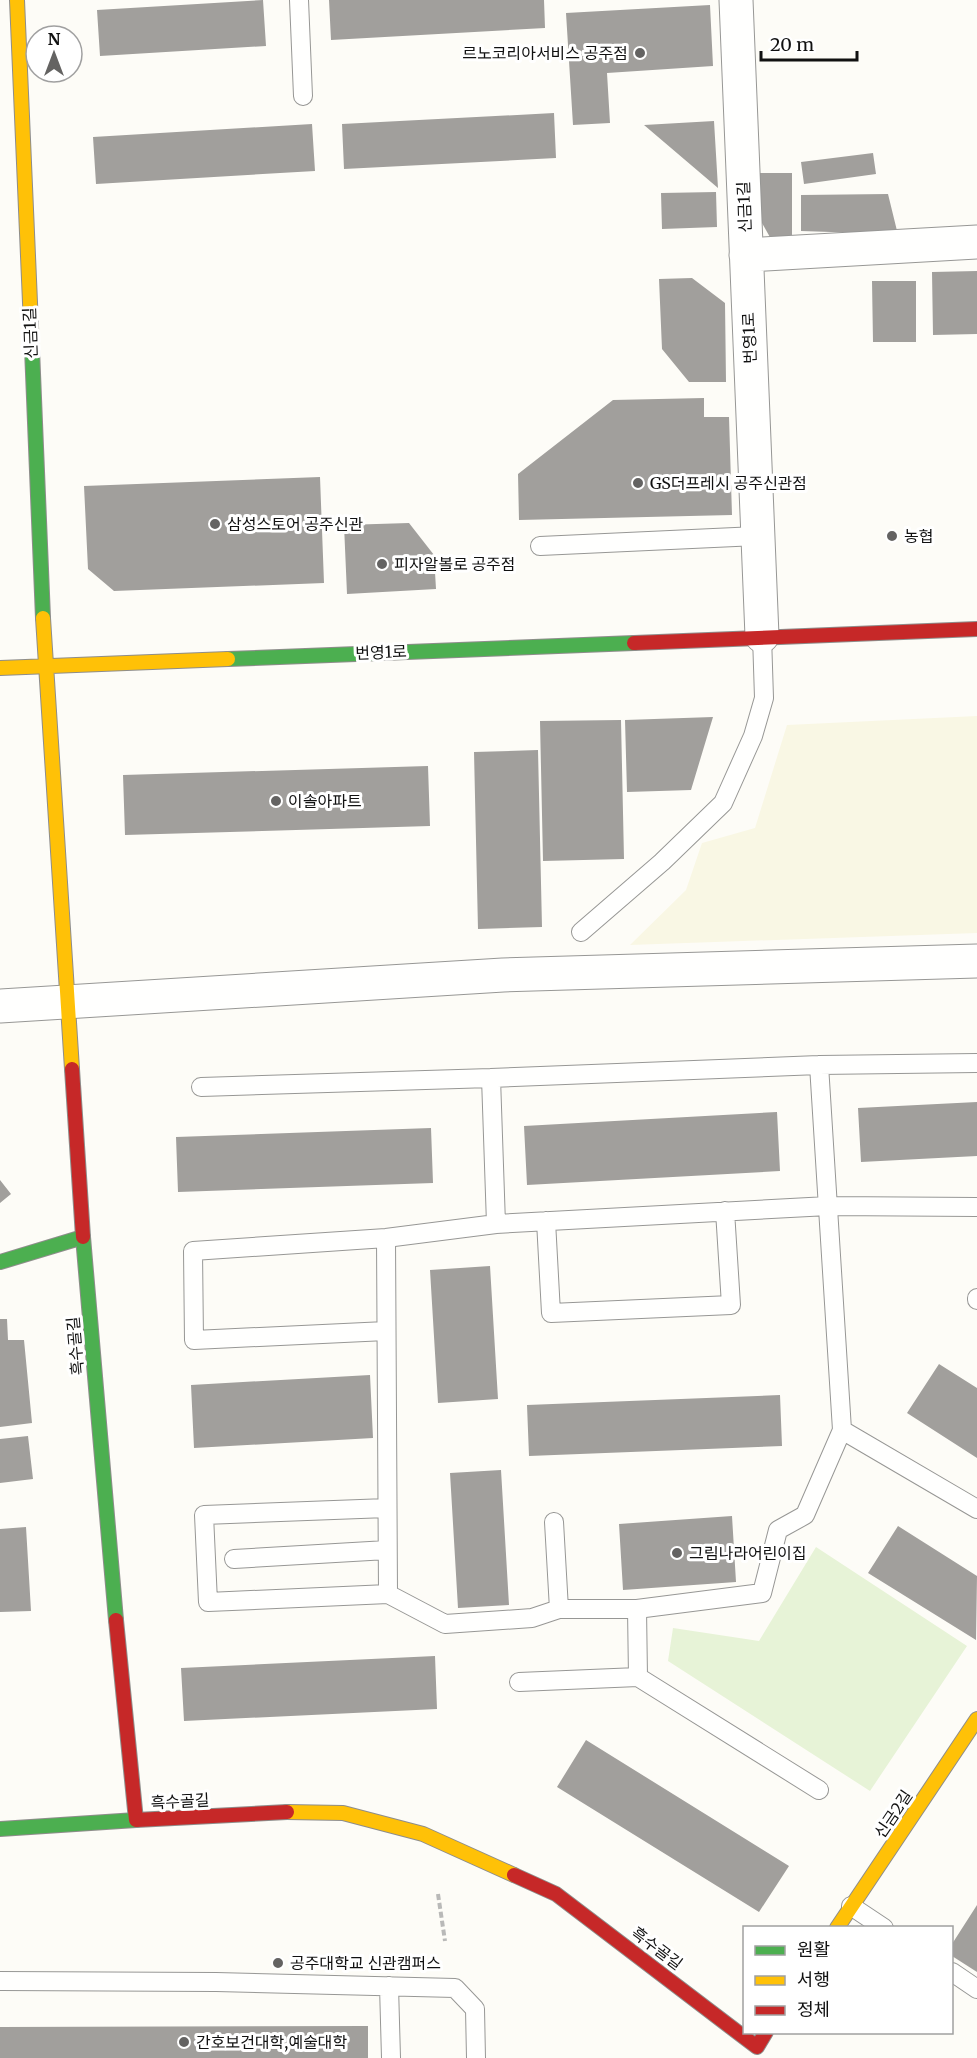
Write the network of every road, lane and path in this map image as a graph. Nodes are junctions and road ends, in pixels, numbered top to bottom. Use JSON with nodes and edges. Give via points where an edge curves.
{"nodes":[{"id":1,"x":17,"y":0,"type":"edge"},
{"id":2,"x":299,"y":0,"type":"edge"},
{"id":3,"x":736,"y":0,"type":"edge"},
{"id":4,"x":303,"y":96,"type":"dead end"},
{"id":5,"x":977,"y":242,"type":"edge"},
{"id":6,"x":746,"y":255,"type":"junction"},
{"id":7,"x":757,"y":536,"type":"junction"},
{"id":8,"x":540,"y":546,"type":"dead end"},
{"id":9,"x":977,"y":628,"type":"edge"},
{"id":10,"x":762,"y":636,"type":"junction"},
{"id":11,"x":45,"y":666,"type":"junction"},
{"id":12,"x":0,"y":668,"type":"edge"},
{"id":13,"x":581,"y":932,"type":"dead end"},
{"id":14,"x":977,"y":961,"type":"edge"},
{"id":15,"x":68,"y":1000,"type":"junction"},
{"id":16,"x":0,"y":1006,"type":"edge"},
{"id":17,"x":977,"y":1063,"type":"edge"},
{"id":18,"x":819,"y":1065,"type":"junction"},
{"id":19,"x":491,"y":1078,"type":"junction"},
{"id":20,"x":201,"y":1087,"type":"dead end"},
{"id":21,"x":828,"y":1206,"type":"junction"},
{"id":22,"x":977,"y":1207,"type":"edge"},
{"id":23,"x":725,"y":1211,"type":"junction"},
{"id":24,"x":546,"y":1221,"type":"junction"},
{"id":25,"x":496,"y":1224,"type":"junction"},
{"id":26,"x":82,"y":1237,"type":"junction"},
{"id":27,"x":386,"y":1238,"type":"junction"},
{"id":28,"x":0,"y":1262,"type":"edge"},
{"id":29,"x":386,"y":1331,"type":"junction"},
{"id":30,"x":842,"y":1430,"type":"junction"},
{"id":31,"x":387,"y":1508,"type":"junction"},
{"id":32,"x":977,"y":1509,"type":"edge"},
{"id":33,"x":554,"y":1522,"type":"dead end"},
{"id":34,"x":387,"y":1550,"type":"junction"},
{"id":35,"x":234,"y":1559,"type":"dead end"},
{"id":36,"x":388,"y":1594,"type":"junction"},
{"id":37,"x":559,"y":1609,"type":"junction"},
{"id":38,"x":637,"y":1609,"type":"junction"},
{"id":39,"x":638,"y":1677,"type":"junction"},
{"id":40,"x":519,"y":1682,"type":"dead end"},
{"id":41,"x":977,"y":1719,"type":"edge"},
{"id":42,"x":819,"y":1790,"type":"dead end"},
{"id":43,"x":136,"y":1820,"type":"junction"},
{"id":44,"x":0,"y":1829,"type":"edge"},
{"id":45,"x":438,"y":1894,"type":"dead end"},
{"id":46,"x":851,"y":1906,"type":"junction"},
{"id":47,"x":838,"y":1926,"type":"edge"},
{"id":48,"x":881,"y":1926,"type":"edge"},
{"id":49,"x":445,"y":1941,"type":"dead end"},
{"id":50,"x":953,"y":1973,"type":"edge"},
{"id":51,"x":0,"y":1981,"type":"edge"},
{"id":52,"x":389,"y":1986,"type":"junction"},
{"id":53,"x":977,"y":1989,"type":"edge"},
{"id":54,"x":765,"y":2034,"type":"edge"},
{"id":55,"x":391,"y":2058,"type":"edge"},
{"id":56,"x":476,"y":2058,"type":"edge"}],
"edges":[{"from":1,"to":11,"type":"street","name":"신금1길"},
{"from":2,"to":4,"type":"lane"},
{"from":3,"to":6,"type":"street","name":"신금1길"},
{"from":5,"to":6,"type":"street","name":"신금1길"},
{"from":6,"to":7,"type":"street","name":"번영1로"},
{"from":7,"to":8,"type":"lane"},
{"from":7,"to":10,"type":"street","name":"번영1로"},
{"from":9,"to":10,"type":"street","name":"번영1로"},
{"from":10,"to":11,"type":"street","name":"번영1로"},
{"from":10,"to":13,"type":"lane","via":[[764,698],[753,736],[723,804]]},
{"from":11,"to":12,"type":"street","name":"번영1로"},
{"from":11,"to":15,"type":"street","name":"신금1길"},
{"from":14,"to":15,"type":"street","via":[[503,975]]},
{"from":15,"to":16,"type":"street"},
{"from":15,"to":26,"type":"street","name":"흑수골길"},
{"from":17,"to":18,"type":"lane"},
{"from":18,"to":19,"type":"lane"},
{"from":18,"to":21,"type":"lane"},
{"from":19,"to":20,"type":"lane"},
{"from":19,"to":25,"type":"lane"},
{"from":21,"to":22,"type":"lane"},
{"from":21,"to":23,"type":"lane"},
{"from":21,"to":30,"type":"lane"},
{"from":23,"to":24,"type":"lane"},
{"from":23,"to":24,"type":"lane","via":[[731,1305],[550,1313]]},
{"from":24,"to":25,"type":"lane"},
{"from":25,"to":27,"type":"lane"},
{"from":26,"to":28,"type":"street"},
{"from":26,"to":43,"type":"street","name":"흑수골길"},
{"from":27,"to":29,"type":"lane"},
{"from":27,"to":29,"type":"lane","via":[[193,1251],[195,1340]]},
{"from":29,"to":31,"type":"lane"},
{"from":30,"to":32,"type":"lane"},
{"from":30,"to":38,"type":"lane","via":[[805,1515],[778,1530],[762,1593]]},
{"from":31,"to":34,"type":"lane"},
{"from":31,"to":36,"type":"lane","via":[[204,1515],[208,1602]]},
{"from":33,"to":37,"type":"lane"},
{"from":34,"to":35,"type":"lane"},
{"from":34,"to":36,"type":"lane"},
{"from":36,"to":37,"type":"lane","via":[[445,1623],[532,1618]]},
{"from":37,"to":38,"type":"lane"},
{"from":38,"to":39,"type":"lane"},
{"from":39,"to":40,"type":"lane"},
{"from":39,"to":42,"type":"lane"},
{"from":41,"to":46,"type":"street","name":"신금2길"},
{"from":43,"to":44,"type":"street"},
{"from":43,"to":54,"type":"street","name":"흑수골길","via":[[283,1812],[343,1813],[423,1834],[556,1894],[757,2047]]},
{"from":45,"to":49,"type":"path"},
{"from":46,"to":47,"type":"street","name":"신금2길"},
{"from":46,"to":48,"type":"lane"},
{"from":50,"to":53,"type":"lane"},
{"from":51,"to":52,"type":"lane"},
{"from":52,"to":55,"type":"lane"},
{"from":52,"to":56,"type":"lane","via":[[455,1988],[475,2009]]}]}
